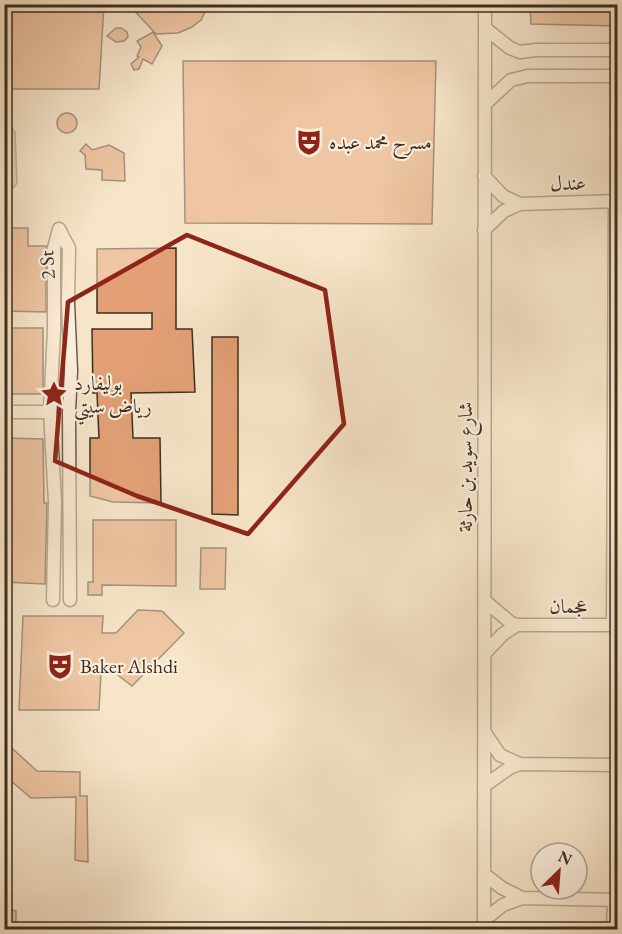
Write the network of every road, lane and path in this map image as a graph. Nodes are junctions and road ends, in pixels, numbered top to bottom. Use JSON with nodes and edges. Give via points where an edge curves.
{"nodes":[{"id":1,"x":485,"y":4,"type":"edge"},
{"id":2,"x":486,"y":29,"type":"junction"},
{"id":3,"x":618,"y":50,"type":"edge"},
{"id":4,"x":618,"y":76,"type":"edge"},
{"id":5,"x":485,"y":104,"type":"junction"},
{"id":6,"x":484,"y":176,"type":"junction"},
{"id":7,"x":616,"y":201,"type":"edge"},
{"id":8,"x":520,"y":204,"type":"junction"},
{"id":9,"x":484,"y":230,"type":"junction"},
{"id":10,"x":69,"y":312,"type":"junction"},
{"id":11,"x":54,"y":313,"type":"junction"},
{"id":12,"x":51,"y":389,"type":"junction"},
{"id":13,"x":70,"y":390,"type":"junction"},
{"id":14,"x":4,"y":412,"type":"edge"},
{"id":15,"x":50,"y":412,"type":"junction"},
{"id":16,"x":52,"y":435,"type":"junction"},
{"id":17,"x":69,"y":435,"type":"junction"},
{"id":18,"x":55,"y":508,"type":"junction"},
{"id":19,"x":69,"y":508,"type":"junction"},
{"id":20,"x":53,"y":600,"type":"dead end"},
{"id":21,"x":70,"y":600,"type":"dead end"},
{"id":22,"x":484,"y":601,"type":"junction"},
{"id":23,"x":517,"y":625,"type":"junction"},
{"id":24,"x":615,"y":625,"type":"edge"},
{"id":25,"x":485,"y":653,"type":"junction"},
{"id":26,"x":485,"y":733,"type":"junction"},
{"id":27,"x":520,"y":764,"type":"junction"},
{"id":28,"x":618,"y":765,"type":"edge"},
{"id":29,"x":484,"y":786,"type":"junction"},
{"id":30,"x":484,"y":874,"type":"junction"},
{"id":31,"x":522,"y":898,"type":"junction"},
{"id":32,"x":616,"y":900,"type":"edge"},
{"id":33,"x":484,"y":925,"type":"edge"},
{"id":34,"x":613,"y":930,"type":"edge"}],
"edges":[{"from":1,"to":2,"type":"street","name":"شارع سويد بن حارثة"},
{"from":2,"to":3,"type":"street","via":[[520,52]]},
{"from":2,"to":5,"type":"street","name":"شارع سويد بن حارثة"},
{"from":4,"to":5,"type":"street","via":[[528,76],[511,80]]},
{"from":5,"to":6,"type":"street","name":"شارع سويد بن حارثة"},
{"from":6,"to":8,"type":"street","via":[[503,196]]},
{"from":6,"to":9,"type":"street","name":"شارع سويد بن حارثة"},
{"from":7,"to":8,"type":"street","name":"عندل"},
{"from":7,"to":24,"type":"street"},
{"from":8,"to":9,"type":"street","via":[[504,211]]},
{"from":9,"to":22,"type":"street","name":"شارع سويد بن حارثة"},
{"from":10,"to":11,"type":"street"},
{"from":10,"to":11,"type":"street","name":"2 St","via":[[69,248],[59,229],[54,248]]},
{"from":10,"to":13,"type":"street","name":"2 St"},
{"from":11,"to":12,"type":"street","name":"2 St"},
{"from":12,"to":13,"type":"street"},
{"from":12,"to":15,"type":"street","name":"2 St"},
{"from":13,"to":17,"type":"street","name":"2 St"},
{"from":14,"to":15,"type":"street"},
{"from":15,"to":16,"type":"street","name":"2 St"},
{"from":16,"to":17,"type":"street"},
{"from":16,"to":18,"type":"street","name":"2 St"},
{"from":17,"to":19,"type":"street","name":"2 St"},
{"from":18,"to":19,"type":"street"},
{"from":18,"to":20,"type":"street","name":"2 St"},
{"from":19,"to":21,"type":"street","name":"2 St"},
{"from":22,"to":23,"type":"street"},
{"from":22,"to":25,"type":"street","name":"شارع سويد بن حارثة"},
{"from":23,"to":24,"type":"street","name":"عجمان"},
{"from":23,"to":25,"type":"street"},
{"from":25,"to":26,"type":"street","name":"شارع سويد بن حارثة"},
{"from":26,"to":27,"type":"street","via":[[500,755]]},
{"from":26,"to":29,"type":"street","name":"شارع سويد بن حارثة"},
{"from":27,"to":28,"type":"street"},
{"from":27,"to":29,"type":"street"},
{"from":29,"to":30,"type":"street","name":"شارع سويد بن حارثة"},
{"from":30,"to":31,"type":"street"},
{"from":30,"to":33,"type":"street","name":"شارع سويد بن حارثة"},
{"from":31,"to":32,"type":"street"},
{"from":31,"to":33,"type":"street","via":[[503,905]]},
{"from":32,"to":34,"type":"street"}]}
